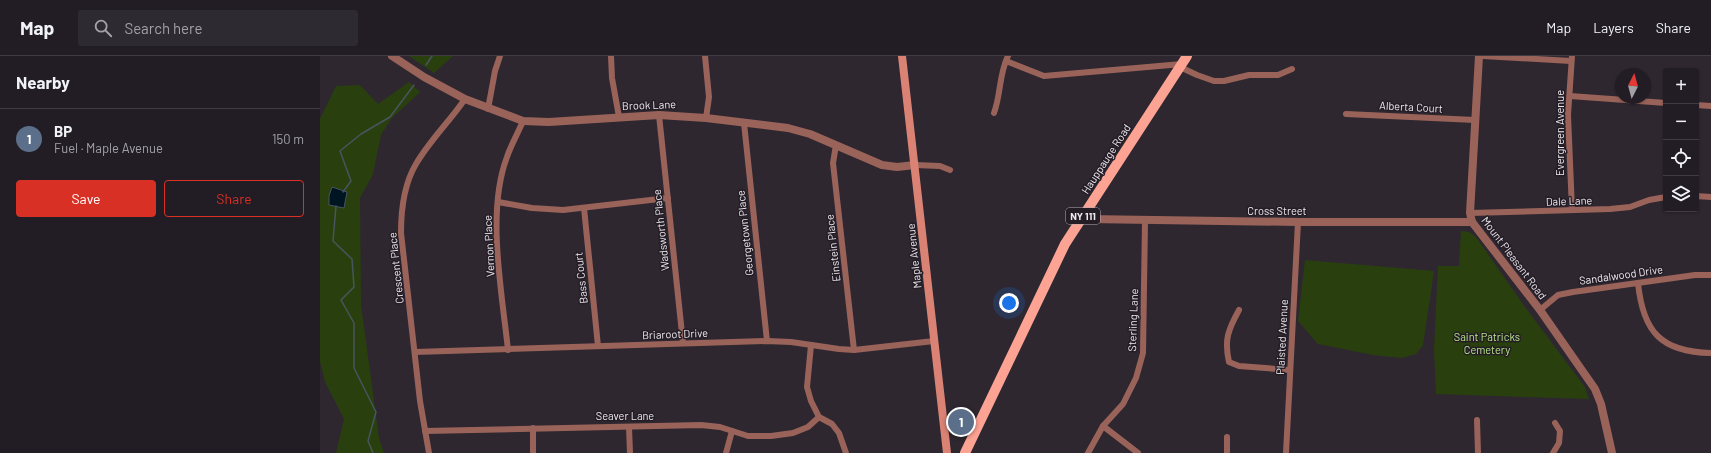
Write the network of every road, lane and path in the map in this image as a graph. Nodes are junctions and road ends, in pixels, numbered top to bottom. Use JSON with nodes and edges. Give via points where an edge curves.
{"nodes":[{"id":1,"x":392,"y":56,"type":"edge"},
{"id":2,"x":500,"y":56,"type":"edge"},
{"id":3,"x":611,"y":56,"type":"edge"},
{"id":4,"x":705,"y":56,"type":"edge"},
{"id":5,"x":902,"y":56,"type":"edge"},
{"id":6,"x":1479,"y":56,"type":"edge"},
{"id":7,"x":1483,"y":56,"type":"edge"},
{"id":8,"x":1007,"y":58,"type":"edge"},
{"id":9,"x":1572,"y":59,"type":"edge"},
{"id":10,"x":1183,"y":62,"type":"edge"},
{"id":11,"x":1292,"y":69,"type":"dead end"},
{"id":12,"x":1570,"y":96,"type":"junction"},
{"id":13,"x":465,"y":100,"type":"junction"},
{"id":14,"x":1663,"y":103,"type":"edge"},
{"id":15,"x":1699,"y":105,"type":"edge"},
{"id":16,"x":1711,"y":106,"type":"edge"},
{"id":17,"x":488,"y":109,"type":"junction"},
{"id":18,"x":994,"y":113,"type":"dead end"},
{"id":19,"x":1346,"y":114,"type":"dead end"},
{"id":20,"x":659,"y":115,"type":"junction"},
{"id":21,"x":619,"y":117,"type":"junction"},
{"id":22,"x":706,"y":118,"type":"junction"},
{"id":23,"x":1475,"y":120,"type":"junction"},
{"id":24,"x":524,"y":121,"type":"junction"},
{"id":25,"x":744,"y":123,"type":"junction"},
{"id":26,"x":836,"y":145,"type":"junction"},
{"id":27,"x":915,"y":165,"type":"junction"},
{"id":28,"x":950,"y":170,"type":"dead end"},
{"id":29,"x":1699,"y":196,"type":"edge"},
{"id":30,"x":1711,"y":197,"type":"edge"},
{"id":31,"x":668,"y":198,"type":"junction"},
{"id":32,"x":1663,"y":198,"type":"edge"},
{"id":33,"x":498,"y":202,"type":"junction"},
{"id":34,"x":584,"y":208,"type":"junction"},
{"id":35,"x":1572,"y":210,"type":"junction"},
{"id":36,"x":1470,"y":214,"type":"junction"},
{"id":37,"x":1082,"y":217,"type":"junction"},
{"id":38,"x":1145,"y":221,"type":"junction"},
{"id":39,"x":1298,"y":222,"type":"junction"},
{"id":40,"x":1472,"y":222,"type":"junction"},
{"id":41,"x":1711,"y":275,"type":"edge"},
{"id":42,"x":1638,"y":283,"type":"junction"},
{"id":43,"x":1239,"y":310,"type":"dead end"},
{"id":44,"x":1540,"y":310,"type":"junction"},
{"id":45,"x":934,"y":340,"type":"junction"},
{"id":46,"x":767,"y":341,"type":"junction"},
{"id":47,"x":683,"y":343,"type":"junction"},
{"id":48,"x":811,"y":345,"type":"junction"},
{"id":49,"x":598,"y":346,"type":"junction"},
{"id":50,"x":508,"y":350,"type":"junction"},
{"id":51,"x":854,"y":350,"type":"junction"},
{"id":52,"x":415,"y":352,"type":"junction"},
{"id":53,"x":1711,"y":353,"type":"edge"},
{"id":54,"x":1290,"y":370,"type":"junction"},
{"id":55,"x":819,"y":417,"type":"junction"},
{"id":56,"x":1477,"y":420,"type":"dead end"},
{"id":57,"x":1555,"y":423,"type":"dead end"},
{"id":58,"x":1103,"y":426,"type":"junction"},
{"id":59,"x":628,"y":427,"type":"junction"},
{"id":60,"x":533,"y":428,"type":"junction"},
{"id":61,"x":425,"y":431,"type":"junction"},
{"id":62,"x":732,"y":431,"type":"junction"},
{"id":63,"x":1227,"y":437,"type":"dead end"},
{"id":64,"x":429,"y":453,"type":"edge"},
{"id":65,"x":534,"y":453,"type":"edge"},
{"id":66,"x":630,"y":453,"type":"edge"},
{"id":67,"x":726,"y":453,"type":"edge"},
{"id":68,"x":846,"y":453,"type":"edge"},
{"id":69,"x":947,"y":453,"type":"edge"},
{"id":70,"x":965,"y":453,"type":"edge"},
{"id":71,"x":1088,"y":453,"type":"edge"},
{"id":72,"x":1138,"y":453,"type":"edge"},
{"id":73,"x":1227,"y":453,"type":"edge"},
{"id":74,"x":1286,"y":453,"type":"edge"},
{"id":75,"x":1478,"y":453,"type":"edge"},
{"id":76,"x":1553,"y":453,"type":"edge"},
{"id":77,"x":1612,"y":453,"type":"edge"}],
"edges":[{"from":1,"to":13,"type":"street","name":"Brook Lane"},
{"from":2,"to":17,"type":"street","via":[[494,71]]},
{"from":3,"to":21,"type":"street"},
{"from":4,"to":22,"type":"street","via":[[710,98]]},
{"from":5,"to":27,"type":"main road","name":"Maple Avenue"},
{"from":6,"to":23,"type":"street","name":"Mount Pleasant Road"},
{"from":7,"to":9,"type":"street"},
{"from":8,"to":10,"type":"street","via":[[1044,76]]},
{"from":8,"to":18,"type":"street","via":[[999,101]]},
{"from":9,"to":12,"type":"street","name":"Evergreen Avenue"},
{"from":10,"to":11,"type":"street","via":[[1214,81],[1249,75],[1278,75]]},
{"from":10,"to":37,"type":"main road","name":"Hauppauge Road","number":"NY 111"},
{"from":12,"to":14,"type":"street"},
{"from":12,"to":35,"type":"street","name":"Evergreen Avenue","via":[[1568,115]]},
{"from":13,"to":17,"type":"street","name":"Brook Lane"},
{"from":13,"to":52,"type":"street","name":"Crescent Place","via":[[420,158],[407,183],[401,213]]},
{"from":15,"to":16,"type":"street"},
{"from":17,"to":24,"type":"street","name":"Brook Lane"},
{"from":19,"to":23,"type":"street","name":"Alberta Court"},
{"from":20,"to":21,"type":"street","name":"Brook Lane"},
{"from":20,"to":22,"type":"street","name":"Brook Lane"},
{"from":20,"to":31,"type":"street","name":"Wadsworth Place"},
{"from":21,"to":24,"type":"street","name":"Brook Lane","via":[[549,122]]},
{"from":22,"to":25,"type":"street","name":"Brook Lane"},
{"from":23,"to":36,"type":"street","name":"Mount Pleasant Road"},
{"from":24,"to":33,"type":"street","name":"Vernon Place","via":[[506,158]]},
{"from":25,"to":26,"type":"street","name":"Brook Lane","via":[[788,128]]},
{"from":25,"to":46,"type":"street","name":"Georgetown Place"},
{"from":26,"to":27,"type":"street","name":"Brook Lane","via":[[882,165]]},
{"from":26,"to":51,"type":"street","name":"Einstein Place","via":[[833,163]]},
{"from":27,"to":28,"type":"street","via":[[940,166]]},
{"from":27,"to":45,"type":"main road","name":"Maple Avenue"},
{"from":29,"to":30,"type":"street"},
{"from":31,"to":34,"type":"street"},
{"from":31,"to":47,"type":"street","name":"Wadsworth Place"},
{"from":32,"to":35,"type":"street","name":"Dale Lane","via":[[1630,207]]},
{"from":33,"to":34,"type":"street","via":[[532,208]]},
{"from":33,"to":50,"type":"street","name":"Vernon Place","via":[[496,237]]},
{"from":34,"to":49,"type":"street","name":"Bass Court"},
{"from":35,"to":36,"type":"street","name":"Dale Lane"},
{"from":36,"to":40,"type":"street","name":"Mount Pleasant Road"},
{"from":37,"to":38,"type":"street","name":"Cross Street","via":[[1087,220]]},
{"from":37,"to":70,"type":"main road","name":"Hauppauge Road","number":"NY 111","via":[[1066,244]]},
{"from":38,"to":39,"type":"street","name":"Cross Street"},
{"from":38,"to":58,"type":"street","name":"Sterling Lane","via":[[1143,353],[1136,378],[1123,404]]},
{"from":39,"to":40,"type":"street","name":"Cross Street"},
{"from":39,"to":54,"type":"street","name":"Plaisted Avenue"},
{"from":40,"to":44,"type":"street","name":"Mount Pleasant Road"},
{"from":41,"to":42,"type":"street","name":"Sandalwood Drive"},
{"from":42,"to":44,"type":"street","name":"Sandalwood Drive","via":[[1558,295]]},
{"from":42,"to":53,"type":"street","via":[[1640,302],[1646,319],[1664,342],[1677,349]]},
{"from":43,"to":54,"type":"street","via":[[1228,329],[1226,351],[1229,362],[1239,366]]},
{"from":44,"to":77,"type":"street","name":"Mount Pleasant Road","via":[[1597,393]]},
{"from":45,"to":51,"type":"street","name":"Briaroot Drive"},
{"from":45,"to":69,"type":"main road","name":"Maple Avenue"},
{"from":46,"to":47,"type":"street","name":"Briaroot Drive"},
{"from":46,"to":48,"type":"street","name":"Briaroot Drive"},
{"from":47,"to":49,"type":"street","name":"Briaroot Drive"},
{"from":48,"to":51,"type":"street","name":"Briaroot Drive"},
{"from":48,"to":55,"type":"street","via":[[807,387],[810,401]]},
{"from":49,"to":50,"type":"street","name":"Briaroot Drive"},
{"from":50,"to":52,"type":"street","name":"Briaroot Drive"},
{"from":52,"to":61,"type":"street","name":"Crescent Place"},
{"from":54,"to":74,"type":"street","name":"Plaisted Avenue"},
{"from":55,"to":62,"type":"street","name":"Seaver Lane","via":[[808,427],[793,434],[748,436]]},
{"from":55,"to":68,"type":"street","via":[[832,424],[839,433]]},
{"from":56,"to":75,"type":"street"},
{"from":57,"to":76,"type":"street","via":[[1560,431],[1559,443]]},
{"from":58,"to":71,"type":"street","name":"Sterling Lane"},
{"from":58,"to":72,"type":"street"},
{"from":59,"to":60,"type":"street","name":"Seaver Lane"},
{"from":59,"to":62,"type":"street","name":"Seaver Lane","via":[[701,425]]},
{"from":59,"to":66,"type":"street"},
{"from":60,"to":61,"type":"street","name":"Seaver Lane"},
{"from":60,"to":65,"type":"street"},
{"from":61,"to":64,"type":"street","name":"Crescent Place"},
{"from":62,"to":67,"type":"street"},
{"from":63,"to":73,"type":"street"}]}
